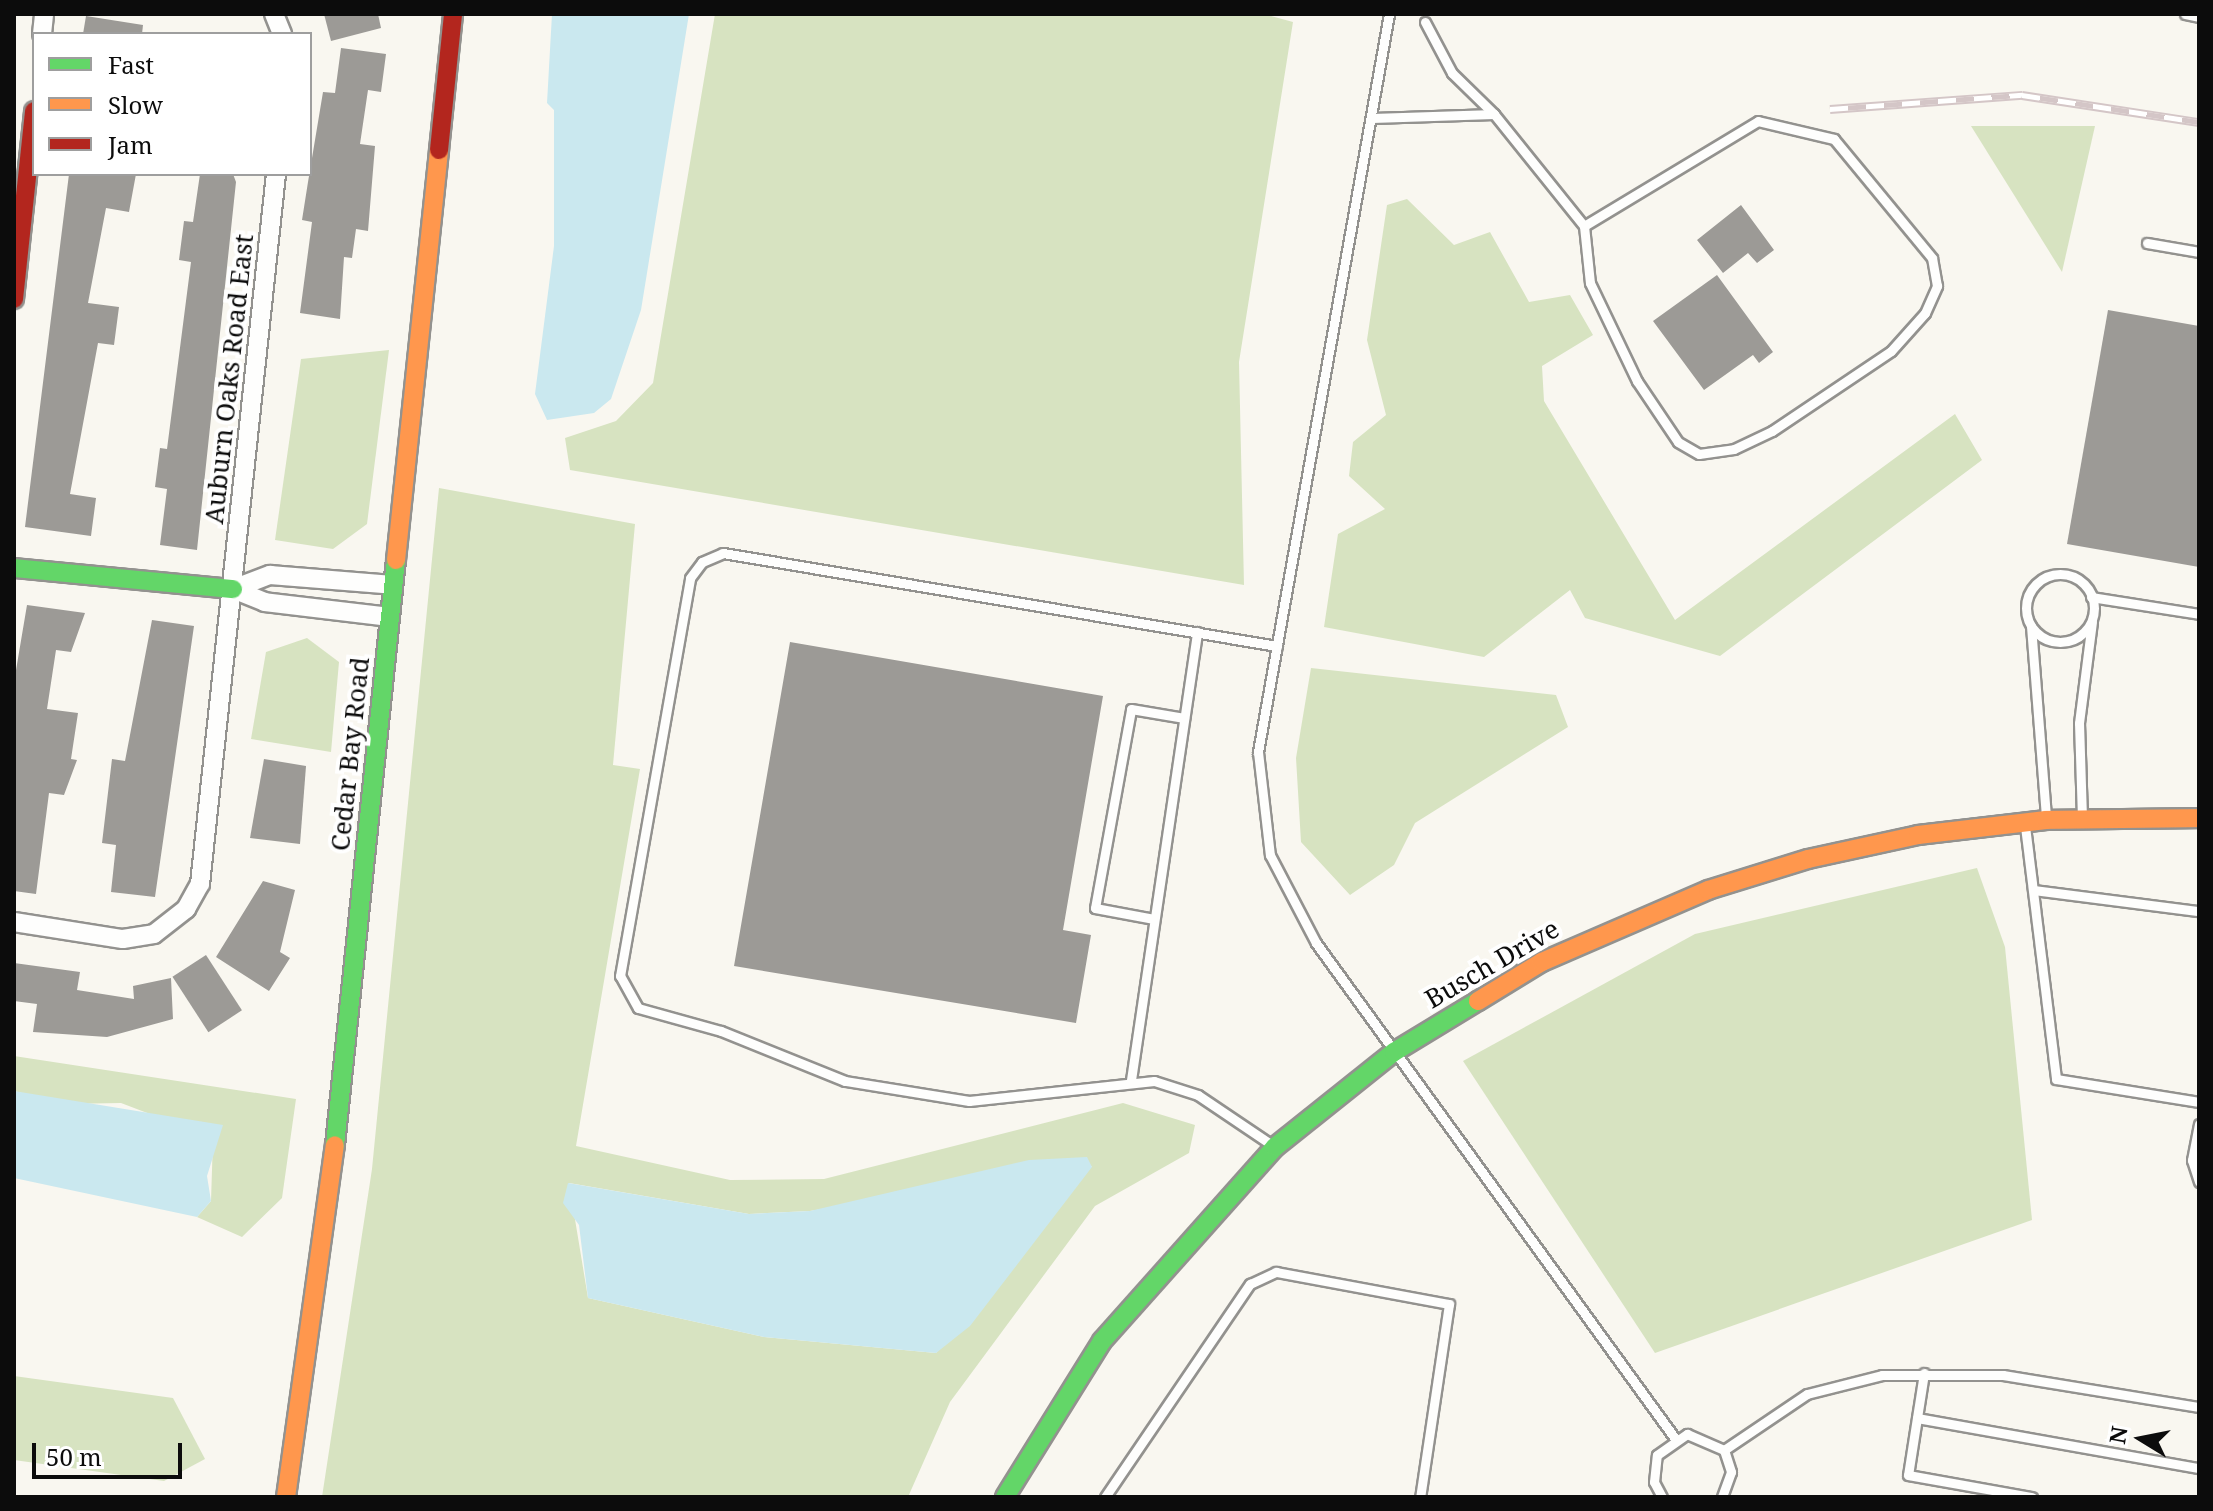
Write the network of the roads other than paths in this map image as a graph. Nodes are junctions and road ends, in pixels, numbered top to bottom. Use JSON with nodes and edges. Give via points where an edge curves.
{"nodes":[{"id":1,"x":453,"y":14,"type":"edge"},
{"id":2,"x":1389,"y":14,"type":"edge"},
{"id":3,"x":2185,"y":14,"type":"edge"},
{"id":4,"x":2199,"y":17,"type":"edge"},
{"id":5,"x":1425,"y":22,"type":"dead end"},
{"id":6,"x":1494,"y":114,"type":"junction"},
{"id":7,"x":1372,"y":118,"type":"junction"},
{"id":8,"x":32,"y":130,"type":"edge"},
{"id":9,"x":276,"y":176,"type":"edge"},
{"id":10,"x":1584,"y":226,"type":"junction"},
{"id":11,"x":2147,"y":243,"type":"dead end"},
{"id":12,"x":2199,"y":252,"type":"edge"},
{"id":13,"x":14,"y":299,"type":"edge"},
{"id":14,"x":14,"y":568,"type":"edge"},
{"id":15,"x":393,"y":585,"type":"junction"},
{"id":16,"x":233,"y":589,"type":"junction"},
{"id":17,"x":2091,"y":597,"type":"junction"},
{"id":18,"x":2199,"y":614,"type":"edge"},
{"id":19,"x":390,"y":617,"type":"junction"},
{"id":20,"x":2092,"y":619,"type":"junction"},
{"id":21,"x":2031,"y":626,"type":"junction"},
{"id":22,"x":1197,"y":632,"type":"junction"},
{"id":23,"x":1277,"y":646,"type":"junction"},
{"id":24,"x":1184,"y":718,"type":"junction"},
{"id":25,"x":2082,"y":818,"type":"junction"},
{"id":26,"x":2199,"y":818,"type":"edge"},
{"id":27,"x":2046,"y":820,"type":"junction"},
{"id":28,"x":2024,"y":823,"type":"junction"},
{"id":29,"x":2034,"y":890,"type":"junction"},
{"id":30,"x":2199,"y":911,"type":"edge"},
{"id":31,"x":1154,"y":919,"type":"junction"},
{"id":32,"x":14,"y":922,"type":"edge"},
{"id":33,"x":1394,"y":1052,"type":"junction"},
{"id":34,"x":1131,"y":1080,"type":"junction"},
{"id":35,"x":2199,"y":1102,"type":"edge"},
{"id":36,"x":2199,"y":1124,"type":"edge"},
{"id":37,"x":1275,"y":1147,"type":"junction"},
{"id":38,"x":2199,"y":1182,"type":"edge"},
{"id":39,"x":1924,"y":1373,"type":"junction"},
{"id":40,"x":2199,"y":1407,"type":"edge"},
{"id":41,"x":1917,"y":1418,"type":"junction"},
{"id":42,"x":1674,"y":1437,"type":"junction"},
{"id":43,"x":1724,"y":1450,"type":"junction"},
{"id":44,"x":2199,"y":1468,"type":"edge"},
{"id":45,"x":1660,"y":1496,"type":"edge"},
{"id":46,"x":286,"y":1497,"type":"edge"},
{"id":47,"x":1005,"y":1497,"type":"edge"},
{"id":48,"x":1105,"y":1497,"type":"edge"},
{"id":49,"x":1420,"y":1497,"type":"edge"},
{"id":50,"x":1722,"y":1497,"type":"edge"},
{"id":51,"x":2032,"y":1497,"type":"edge"}],
"edges":[{"from":1,"to":15,"type":"street","name":"Cedar Bay Road"},
{"from":2,"to":7,"type":"lane"},
{"from":3,"to":4,"type":"lane"},
{"from":5,"to":6,"type":"lane","via":[[1452,73]]},
{"from":6,"to":7,"type":"lane"},
{"from":6,"to":10,"type":"lane"},
{"from":7,"to":23,"type":"lane"},
{"from":8,"to":13,"type":"street"},
{"from":9,"to":16,"type":"street","name":"Auburn Oaks Road East"},
{"from":10,"to":10,"type":"lane","via":[[1590,283],[1637,381],[1678,442],[1699,454],[1734,449],[1772,431],[1891,351],[1925,313],[1937,286],[1932,258],[1834,139],[1758,121]]},
{"from":11,"to":12,"type":"lane"},
{"from":14,"to":16,"type":"street"},
{"from":15,"to":16,"type":"street","via":[[270,575]]},
{"from":15,"to":19,"type":"street","name":"Cedar Bay Road"},
{"from":16,"to":19,"type":"street","via":[[265,602]]},
{"from":16,"to":32,"type":"street","name":"Auburn Oaks Road East","via":[[200,884],[186,909],[154,934],[123,939]]},
{"from":17,"to":18,"type":"lane"},
{"from":17,"to":20,"type":"lane"},
{"from":17,"to":21,"type":"lane","via":[[2077,579],[2044,578],[2029,595]]},
{"from":19,"to":46,"type":"street","name":"Cedar Bay Road","via":[[336,1142]]},
{"from":20,"to":21,"type":"lane","via":[[2079,636],[2059,642]]},
{"from":20,"to":25,"type":"lane","via":[[2079,723]]},
{"from":21,"to":27,"type":"lane"},
{"from":22,"to":23,"type":"lane"},
{"from":22,"to":24,"type":"lane"},
{"from":22,"to":34,"type":"lane","via":[[723,553],[702,562],[690,578],[620,976],[626,998],[661,1019],[721,1031],[845,1081],[969,1101]]},
{"from":23,"to":33,"type":"lane","via":[[1258,752],[1270,855],[1316,943]]},
{"from":24,"to":31,"type":"lane"},
{"from":24,"to":31,"type":"lane","via":[[1131,709],[1095,908]]},
{"from":25,"to":26,"type":"street","name":"Busch Drive"},
{"from":25,"to":27,"type":"street","name":"Busch Drive"},
{"from":27,"to":28,"type":"street","name":"Busch Drive"},
{"from":28,"to":29,"type":"lane"},
{"from":28,"to":33,"type":"street","name":"Busch Drive","via":[[1918,835],[1708,890],[1542,962]]},
{"from":29,"to":30,"type":"lane"},
{"from":29,"to":35,"type":"lane","via":[[2056,1079]]},
{"from":31,"to":34,"type":"lane"},
{"from":33,"to":37,"type":"street","name":"Busch Drive"},
{"from":33,"to":42,"type":"lane"},
{"from":34,"to":37,"type":"lane","via":[[1198,1095]]},
{"from":36,"to":38,"type":"lane","via":[[2192,1160]]},
{"from":37,"to":47,"type":"street","name":"Busch Drive","via":[[1102,1341]]},
{"from":39,"to":40,"type":"lane","via":[[2003,1375]]},
{"from":39,"to":41,"type":"lane"},
{"from":39,"to":43,"type":"lane","via":[[1807,1394]]},
{"from":41,"to":44,"type":"lane"},
{"from":41,"to":51,"type":"lane","via":[[1908,1475]]},
{"from":42,"to":43,"type":"lane","via":[[1702,1434]]},
{"from":42,"to":45,"type":"lane","via":[[1653,1468]]},
{"from":43,"to":50,"type":"lane","via":[[1731,1472]]},
{"from":48,"to":49,"type":"lane","via":[[1250,1284],[1276,1272],[1449,1304]]}]}
